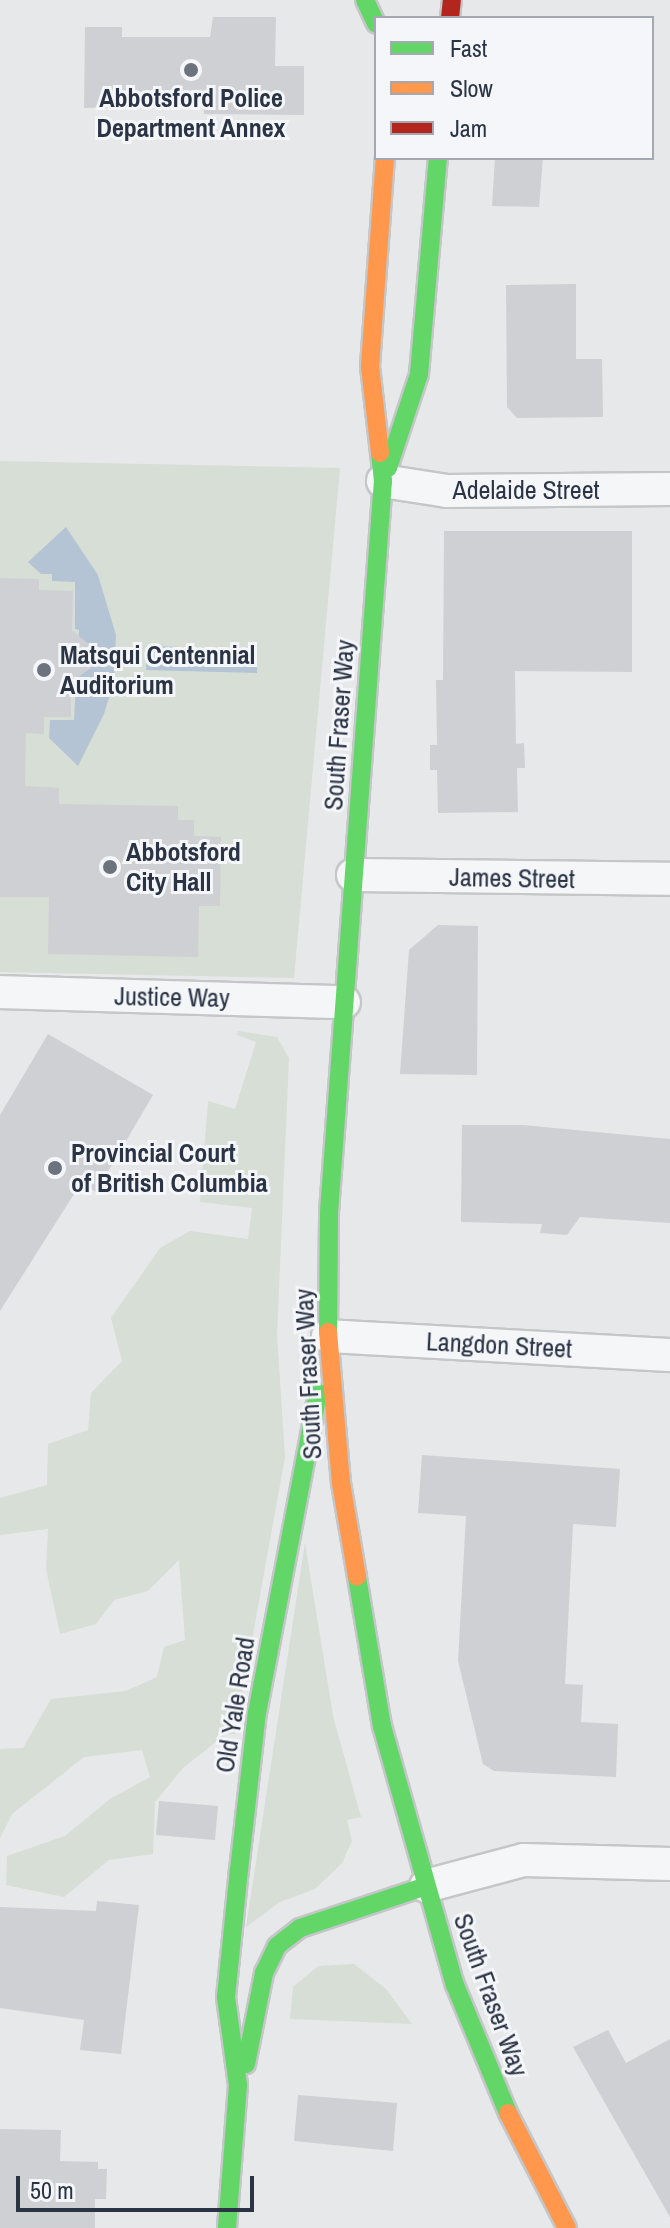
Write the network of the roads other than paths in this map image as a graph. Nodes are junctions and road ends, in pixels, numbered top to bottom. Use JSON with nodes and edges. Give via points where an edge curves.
{"nodes":[{"id":1,"x":365,"y":0,"type":"edge"},
{"id":2,"x":374,"y":20,"type":"edge"},
{"id":3,"x":385,"y":160,"type":"edge"},
{"id":4,"x":438,"y":160,"type":"edge"},
{"id":5,"x":383,"y":481,"type":"junction"},
{"id":6,"x":670,"y":489,"type":"edge"},
{"id":7,"x":353,"y":875,"type":"junction"},
{"id":8,"x":670,"y":879,"type":"edge"},
{"id":9,"x":0,"y":992,"type":"edge"},
{"id":10,"x":344,"y":1002,"type":"junction"},
{"id":11,"x":328,"y":1336,"type":"junction"},
{"id":12,"x":670,"y":1355,"type":"edge"},
{"id":13,"x":670,"y":1864,"type":"edge"},
{"id":14,"x":426,"y":1886,"type":"junction"},
{"id":15,"x":238,"y":2085,"type":"junction"},
{"id":16,"x":227,"y":2228,"type":"edge"},
{"id":17,"x":567,"y":2228,"type":"edge"}],
"edges":[{"from":1,"to":2,"type":"main road"},
{"from":3,"to":5,"type":"main road","name":"South Fraser Way","via":[[370,366]]},
{"from":4,"to":5,"type":"main road","name":"South Fraser Way","via":[[419,374]]},
{"from":5,"to":6,"type":"street","name":"Adelaide Street","via":[[447,491]]},
{"from":5,"to":7,"type":"main road","name":"South Fraser Way"},
{"from":7,"to":8,"type":"street","name":"James Street"},
{"from":7,"to":10,"type":"main road","name":"South Fraser Way"},
{"from":9,"to":10,"type":"street","name":"Justice Way"},
{"from":10,"to":11,"type":"main road","name":"South Fraser Way","via":[[329,1212]]},
{"from":11,"to":12,"type":"street","name":"Langdon Street"},
{"from":11,"to":14,"type":"main road","name":"South Fraser Way","via":[[341,1483],[362,1620],[382,1726]]},
{"from":11,"to":15,"type":"main road","name":"Old Yale Road","via":[[257,1713],[226,1997]]},
{"from":13,"to":14,"type":"street","via":[[524,1860]]},
{"from":14,"to":15,"type":"main road","name":"Old Yale Road","via":[[300,1928],[277,1946],[264,1973],[251,2051]]},
{"from":14,"to":17,"type":"main road","name":"South Fraser Way","via":[[455,1985],[504,2106]]},
{"from":15,"to":16,"type":"main road","name":"Old Yale Road"}]}
